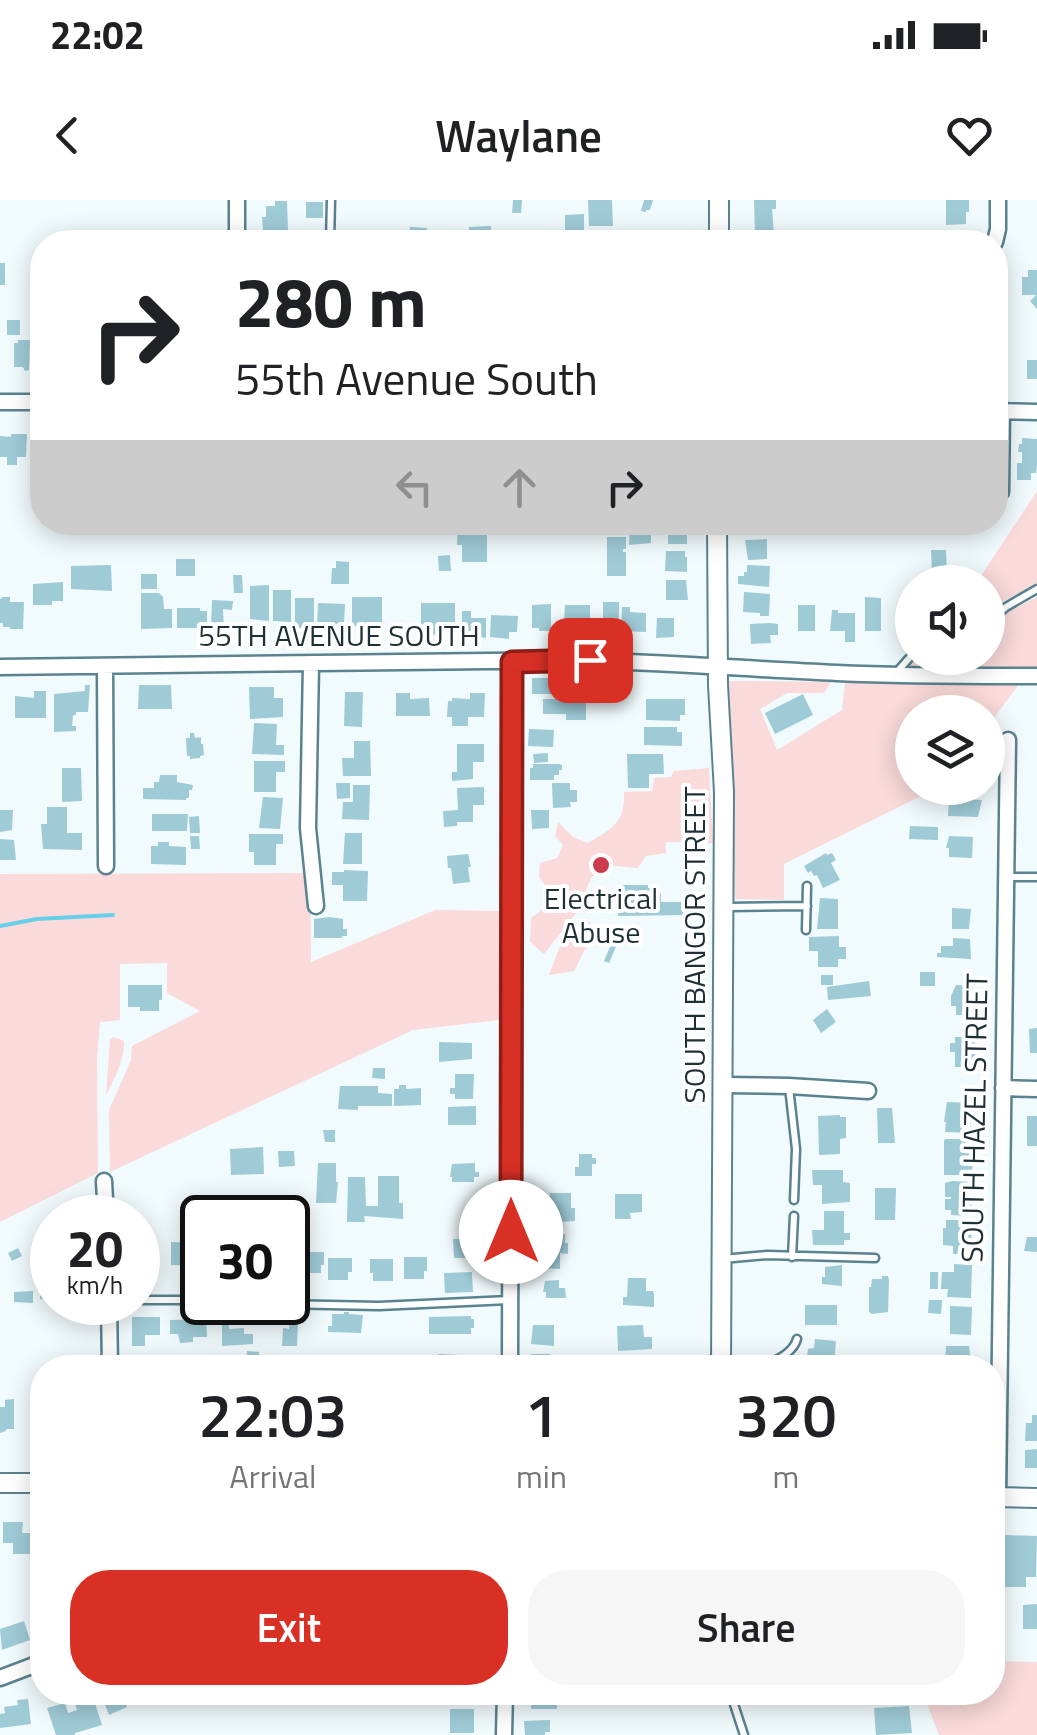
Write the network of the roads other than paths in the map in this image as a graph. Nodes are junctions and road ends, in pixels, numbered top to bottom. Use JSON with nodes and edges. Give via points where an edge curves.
{"nodes":[{"id":1,"x":237,"y":200,"type":"edge"},
{"id":2,"x":331,"y":200,"type":"edge"},
{"id":3,"x":719,"y":200,"type":"edge"},
{"id":4,"x":998,"y":200,"type":"edge"},
{"id":5,"x":236,"y":230,"type":"edge"},
{"id":6,"x":330,"y":230,"type":"edge"},
{"id":7,"x":719,"y":230,"type":"edge"},
{"id":8,"x":998,"y":230,"type":"edge"},
{"id":9,"x":0,"y":402,"type":"edge"},
{"id":10,"x":30,"y":402,"type":"edge"},
{"id":11,"x":1008,"y":411,"type":"edge"},
{"id":12,"x":1037,"y":412,"type":"edge"},
{"id":13,"x":718,"y":535,"type":"edge"},
{"id":14,"x":1037,"y":589,"type":"edge"},
{"id":15,"x":1005,"y":608,"type":"edge"},
{"id":16,"x":512,"y":662,"type":"junction"},
{"id":17,"x":310,"y":664,"type":"junction"},
{"id":18,"x":105,"y":666,"type":"junction"},
{"id":19,"x":0,"y":667,"type":"edge"},
{"id":20,"x":718,"y":667,"type":"junction"},
{"id":21,"x":895,"y":674,"type":"edge"},
{"id":22,"x":966,"y":675,"type":"edge"},
{"id":23,"x":1037,"y":676,"type":"edge"},
{"id":24,"x":1008,"y":740,"type":"dead end"},
{"id":25,"x":106,"y":866,"type":"dead end"},
{"id":26,"x":1006,"y":877,"type":"junction"},
{"id":27,"x":1037,"y":877,"type":"edge"},
{"id":28,"x":808,"y":886,"type":"dead end"},
{"id":29,"x":316,"y":906,"type":"dead end"},
{"id":30,"x":807,"y":906,"type":"junction"},
{"id":31,"x":724,"y":907,"type":"junction"},
{"id":32,"x":806,"y":930,"type":"dead end"},
{"id":33,"x":723,"y":1085,"type":"junction"},
{"id":34,"x":788,"y":1086,"type":"junction"},
{"id":35,"x":1003,"y":1088,"type":"junction"},
{"id":36,"x":1037,"y":1088,"type":"edge"},
{"id":37,"x":868,"y":1091,"type":"dead end"},
{"id":38,"x":104,"y":1181,"type":"dead end"},
{"id":39,"x":105,"y":1195,"type":"edge"},
{"id":40,"x":794,"y":1200,"type":"dead end"},
{"id":41,"x":794,"y":1216,"type":"dead end"},
{"id":42,"x":792,"y":1257,"type":"junction"},
{"id":43,"x":875,"y":1258,"type":"dead end"},
{"id":44,"x":721,"y":1260,"type":"junction"},
{"id":45,"x":510,"y":1300,"type":"junction"},
{"id":46,"x":310,"y":1305,"type":"edge"},
{"id":47,"x":109,"y":1325,"type":"edge"},
{"id":48,"x":797,"y":1339,"type":"dead end"},
{"id":49,"x":110,"y":1355,"type":"edge"},
{"id":50,"x":510,"y":1355,"type":"edge"},
{"id":51,"x":720,"y":1355,"type":"edge"},
{"id":52,"x":783,"y":1355,"type":"edge"},
{"id":53,"x":997,"y":1355,"type":"edge"},
{"id":54,"x":0,"y":1483,"type":"edge"},
{"id":55,"x":30,"y":1483,"type":"edge"},
{"id":56,"x":1037,"y":1498,"type":"edge"},
{"id":57,"x":1005,"y":1500,"type":"edge"},
{"id":58,"x":30,"y":1667,"type":"edge"},
{"id":59,"x":0,"y":1678,"type":"edge"},
{"id":60,"x":505,"y":1705,"type":"edge"},
{"id":61,"x":734,"y":1705,"type":"edge"},
{"id":62,"x":504,"y":1735,"type":"edge"},
{"id":63,"x":744,"y":1735,"type":"edge"}],
"edges":[{"from":1,"to":5,"type":"street"},
{"from":2,"to":6,"type":"lane"},
{"from":3,"to":7,"type":"street"},
{"from":4,"to":8,"type":"street"},
{"from":9,"to":10,"type":"street"},
{"from":11,"to":12,"type":"street"},
{"from":13,"to":20,"type":"street","name":"SOUTH BANGOR STREET"},
{"from":14,"to":15,"type":"lane"},
{"from":16,"to":17,"type":"street","name":"55TH AVENUE SOUTH"},
{"from":16,"to":20,"type":"street","name":"55TH AVENUE SOUTH"},
{"from":16,"to":45,"type":"street"},
{"from":17,"to":18,"type":"street","name":"55TH AVENUE SOUTH"},
{"from":17,"to":29,"type":"street","via":[[308,828]]},
{"from":18,"to":19,"type":"street","name":"55TH AVENUE SOUTH"},
{"from":18,"to":25,"type":"street"},
{"from":20,"to":21,"type":"street","name":"55TH AVENUE SOUTH"},
{"from":20,"to":31,"type":"street","name":"SOUTH BANGOR STREET"},
{"from":22,"to":23,"type":"street","name":"55TH AVENUE SOUTH"},
{"from":24,"to":26,"type":"street","name":"SOUTH HAZEL STREET"},
{"from":26,"to":27,"type":"lane"},
{"from":26,"to":35,"type":"street","name":"SOUTH HAZEL STREET"},
{"from":28,"to":30,"type":"lane"},
{"from":30,"to":31,"type":"lane"},
{"from":30,"to":32,"type":"lane"},
{"from":31,"to":33,"type":"street","name":"SOUTH BANGOR STREET"},
{"from":33,"to":34,"type":"street"},
{"from":33,"to":44,"type":"street","name":"SOUTH BANGOR STREET"},
{"from":34,"to":37,"type":"street"},
{"from":34,"to":40,"type":"lane"},
{"from":35,"to":36,"type":"street"},
{"from":35,"to":53,"type":"street","name":"SOUTH HAZEL STREET"},
{"from":38,"to":39,"type":"street"},
{"from":41,"to":42,"type":"lane"},
{"from":42,"to":43,"type":"lane"},
{"from":42,"to":44,"type":"lane"},
{"from":44,"to":51,"type":"street","name":"SOUTH BANGOR STREET"},
{"from":45,"to":46,"type":"lane"},
{"from":45,"to":50,"type":"street"},
{"from":47,"to":49,"type":"street"},
{"from":48,"to":52,"type":"lane"},
{"from":54,"to":55,"type":"street"},
{"from":56,"to":57,"type":"street"},
{"from":58,"to":59,"type":"street"},
{"from":60,"to":62,"type":"street"},
{"from":61,"to":63,"type":"lane"}]}
